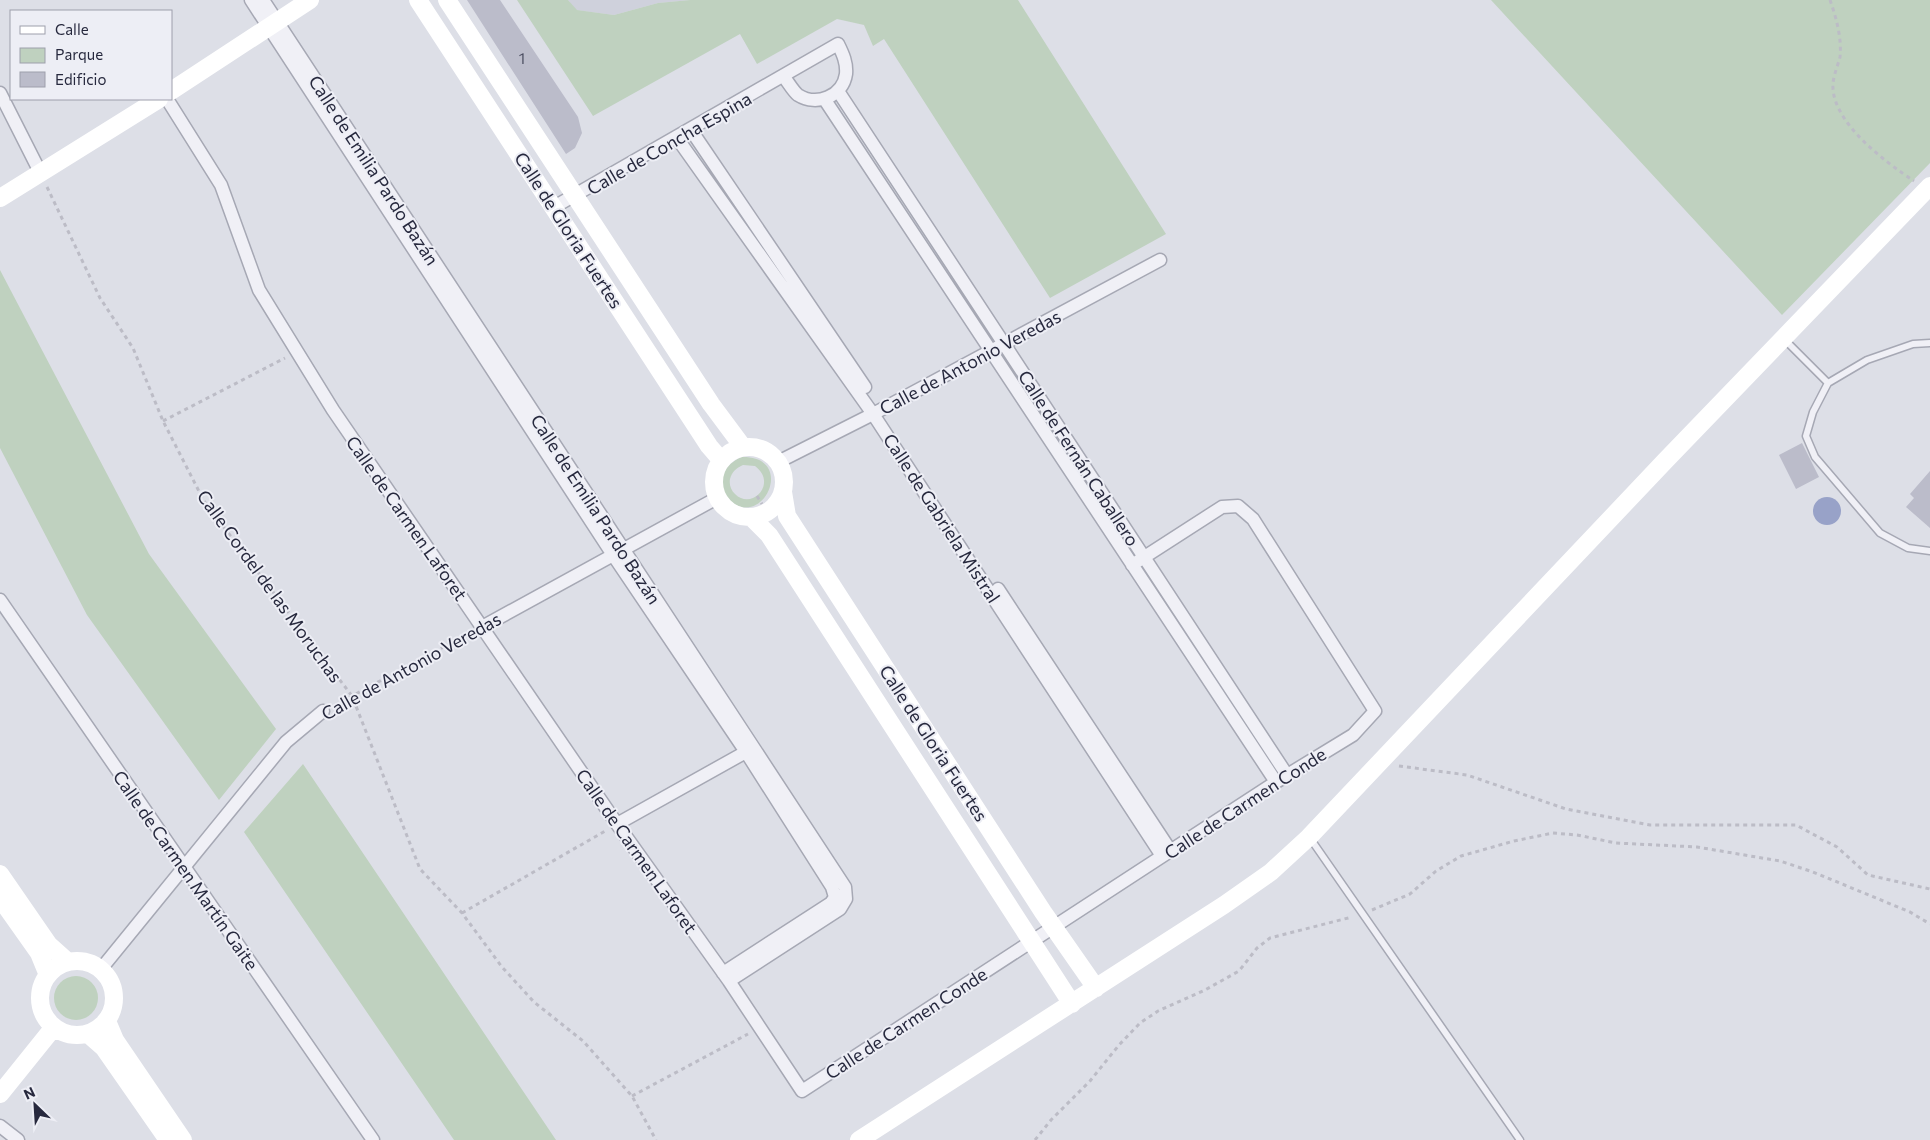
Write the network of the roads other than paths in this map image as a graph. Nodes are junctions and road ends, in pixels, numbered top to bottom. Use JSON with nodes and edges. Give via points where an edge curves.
{"nodes":[{"id":1,"x":251,"y":0,"type":"edge"},
{"id":2,"x":262,"y":0,"type":"edge"},
{"id":3,"x":310,"y":0,"type":"edge"},
{"id":4,"x":418,"y":0,"type":"edge"},
{"id":5,"x":447,"y":0,"type":"edge"},
{"id":6,"x":273,"y":25,"type":"junction"},
{"id":7,"x":784,"y":77,"type":"junction"},
{"id":8,"x":172,"y":90,"type":"edge"},
{"id":9,"x":838,"y":91,"type":"junction"},
{"id":10,"x":0,"y":93,"type":"edge"},
{"id":11,"x":157,"y":100,"type":"edge"},
{"id":12,"x":168,"y":100,"type":"edge"},
{"id":13,"x":825,"y":100,"type":"junction"},
{"id":14,"x":691,"y":130,"type":"junction"},
{"id":15,"x":677,"y":138,"type":"junction"},
{"id":16,"x":40,"y":172,"type":"junction"},
{"id":17,"x":1928,"y":188,"type":"edge"},
{"id":18,"x":576,"y":196,"type":"junction"},
{"id":19,"x":0,"y":198,"type":"edge"},
{"id":20,"x":554,"y":208,"type":"junction"},
{"id":21,"x":1160,"y":260,"type":"dead end"},
{"id":22,"x":1784,"y":338,"type":"junction"},
{"id":23,"x":1004,"y":344,"type":"junction"},
{"id":24,"x":1930,"y":344,"type":"edge"},
{"id":25,"x":991,"y":351,"type":"junction"},
{"id":26,"x":1828,"y":384,"type":"junction"},
{"id":27,"x":877,"y":412,"type":"junction"},
{"id":28,"x":743,"y":447,"type":"junction"},
{"id":29,"x":721,"y":460,"type":"junction"},
{"id":30,"x":778,"y":462,"type":"junction"},
{"id":31,"x":782,"y":492,"type":"junction"},
{"id":32,"x":717,"y":498,"type":"junction"},
{"id":33,"x":751,"y":517,"type":"junction"},
{"id":34,"x":1930,"y":551,"type":"edge"},
{"id":35,"x":618,"y":552,"type":"junction"},
{"id":36,"x":1144,"y":557,"type":"junction"},
{"id":37,"x":1132,"y":565,"type":"junction"},
{"id":38,"x":0,"y":600,"type":"edge"},
{"id":39,"x":482,"y":627,"type":"junction"},
{"id":40,"x":323,"y":711,"type":"road end"},
{"id":41,"x":750,"y":750,"type":"junction"},
{"id":42,"x":1282,"y":778,"type":"junction"},
{"id":43,"x":617,"y":824,"type":"junction"},
{"id":44,"x":1309,"y":837,"type":"junction"},
{"id":45,"x":1166,"y":853,"type":"junction"},
{"id":46,"x":184,"y":867,"type":"junction"},
{"id":47,"x":0,"y":874,"type":"edge"},
{"id":48,"x":0,"y":898,"type":"edge"},
{"id":49,"x":1054,"y":927,"type":"junction"},
{"id":50,"x":1032,"y":941,"type":"junction"},
{"id":51,"x":68,"y":962,"type":"junction"},
{"id":52,"x":101,"y":969,"type":"junction"},
{"id":53,"x":48,"y":975,"type":"junction"},
{"id":54,"x":726,"y":977,"type":"junction"},
{"id":55,"x":1096,"y":988,"type":"junction"},
{"id":56,"x":1072,"y":1004,"type":"junction"},
{"id":57,"x":107,"y":1021,"type":"junction"},
{"id":58,"x":54,"y":1027,"type":"junction"},
{"id":59,"x":88,"y":1034,"type":"junction"},
{"id":60,"x":802,"y":1091,"type":"joint"},
{"id":61,"x":0,"y":1094,"type":"edge"},
{"id":62,"x":0,"y":1126,"type":"edge"},
{"id":63,"x":18,"y":1140,"type":"edge"},
{"id":64,"x":168,"y":1140,"type":"edge"},
{"id":65,"x":184,"y":1140,"type":"edge"},
{"id":66,"x":372,"y":1140,"type":"edge"},
{"id":67,"x":860,"y":1140,"type":"edge"},
{"id":68,"x":1520,"y":1140,"type":"edge"}],
"edges":[{"from":1,"to":6,"type":"street","name":"Calle de Emilia Pardo Bazán"},
{"from":2,"to":6,"type":"street","name":"Calle de Emilia Pardo Bazán"},
{"from":3,"to":6,"type":"street"},
{"from":4,"to":20,"type":"street","name":"Calle de Gloria Fuertes"},
{"from":5,"to":18,"type":"street","name":"Calle de Gloria Fuertes"},
{"from":6,"to":8,"type":"street"},
{"from":6,"to":35,"type":"street","name":"Calle de Emilia Pardo Bazán"},
{"from":7,"to":9,"type":"street","name":"Calle de Concha Espina","via":[[838,44],[845,57],[846,75]]},
{"from":7,"to":13,"type":"street","via":[[798,95],[811,100]]},
{"from":7,"to":14,"type":"street","name":"Calle de Concha Espina"},
{"from":9,"to":13,"type":"street"},
{"from":9,"to":23,"type":"street","name":"Calle de Fernán Caballero"},
{"from":10,"to":16,"type":"street"},
{"from":11,"to":16,"type":"street"},
{"from":12,"to":39,"type":"street","name":"Calle de Carmen Laforet","via":[[221,185],[259,290],[333,410]]},
{"from":13,"to":25,"type":"street","name":"Calle de Fernán Caballero"},
{"from":14,"to":15,"type":"street","name":"Calle de Concha Espina"},
{"from":14,"to":27,"type":"street","name":"Calle de Gabriela Mistral"},
{"from":15,"to":18,"type":"street","name":"Calle de Concha Espina"},
{"from":15,"to":27,"type":"street","name":"Calle de Gabriela Mistral"},
{"from":16,"to":19,"type":"street"},
{"from":17,"to":22,"type":"street"},
{"from":18,"to":20,"type":"street","name":"Calle de Concha Espina"},
{"from":18,"to":28,"type":"street","name":"Calle de Gloria Fuertes","via":[[711,404]]},
{"from":20,"to":29,"type":"street","name":"Calle de Gloria Fuertes"},
{"from":21,"to":23,"type":"street","name":"Calle de Antonio Veredas"},
{"from":22,"to":26,"type":"lane"},
{"from":22,"to":44,"type":"street"},
{"from":23,"to":25,"type":"street","name":"Calle de Antonio Veredas"},
{"from":23,"to":36,"type":"street","name":"Calle de Fernán Caballero"},
{"from":24,"to":26,"type":"lane","via":[[1914,344],[1867,360]]},
{"from":25,"to":27,"type":"street","name":"Calle de Antonio Veredas"},
{"from":25,"to":37,"type":"street","name":"Calle de Fernán Caballero"},
{"from":26,"to":34,"type":"lane","via":[[1813,412],[1806,436],[1816,457],[1880,533],[1908,548]]},
{"from":27,"to":30,"type":"street","name":"Calle de Antonio Veredas"},
{"from":27,"to":45,"type":"street","name":"Calle de Gabriela Mistral"},
{"from":28,"to":29,"type":"street"},
{"from":28,"to":30,"type":"street","via":[[763,449]]},
{"from":29,"to":32,"type":"street","via":[[714,479]]},
{"from":30,"to":31,"type":"street","via":[[783,476]]},
{"from":31,"to":33,"type":"street","via":[[774,506]]},
{"from":31,"to":49,"type":"street","name":"Calle de Gloria Fuertes","via":[[787,516]]},
{"from":32,"to":33,"type":"street","via":[[731,512]]},
{"from":32,"to":35,"type":"street","name":"Calle de Antonio Veredas"},
{"from":33,"to":50,"type":"street","name":"Calle de Gloria Fuertes","via":[[768,535]]},
{"from":35,"to":39,"type":"street","name":"Calle de Antonio Veredas"},
{"from":35,"to":41,"type":"street","name":"Calle de Emilia Pardo Bazán"},
{"from":36,"to":37,"type":"street","name":"Calle de Carmen Conde"},
{"from":36,"to":42,"type":"street","name":"Calle de Fernán Caballero"},
{"from":36,"to":42,"type":"street","name":"Calle de Carmen Conde","via":[[1222,507],[1238,506],[1253,518],[1375,711],[1353,735]]},
{"from":37,"to":42,"type":"street","name":"Calle de Fernán Caballero"},
{"from":38,"to":46,"type":"street","name":"Calle de Carmen Martín Gaite"},
{"from":39,"to":43,"type":"street","name":"Calle de Carmen Laforet"},
{"from":40,"to":46,"type":"street","name":"Calle de Antonio Veredas","via":[[286,742]]},
{"from":41,"to":43,"type":"street"},
{"from":41,"to":54,"type":"street","name":"Calle de Emilia Pardo Bazán","via":[[835,897],[831,904]]},
{"from":42,"to":45,"type":"street","name":"Calle de Carmen Conde"},
{"from":43,"to":54,"type":"street","name":"Calle de Carmen Laforet"},
{"from":44,"to":55,"type":"street","via":[[1270,872],[1224,906]]},
{"from":44,"to":68,"type":"lane"},
{"from":45,"to":49,"type":"street","name":"Calle de Carmen Conde"},
{"from":46,"to":52,"type":"street","name":"Calle de Antonio Veredas"},
{"from":46,"to":66,"type":"street","name":"Calle de Carmen Martín Gaite"},
{"from":47,"to":51,"type":"street","via":[[49,945]]},
{"from":48,"to":53,"type":"street","via":[[39,953]]},
{"from":49,"to":50,"type":"street","name":"Calle de Carmen Conde"},
{"from":49,"to":55,"type":"street","name":"Calle de Gloria Fuertes"},
{"from":50,"to":56,"type":"street","name":"Calle de Gloria Fuertes"},
{"from":50,"to":60,"type":"street","name":"Calle de Carmen Conde"},
{"from":51,"to":52,"type":"street","via":[[85,962]]},
{"from":51,"to":53,"type":"street"},
{"from":52,"to":57,"type":"street","via":[[112,984],[114,1003]]},
{"from":53,"to":58,"type":"street","via":[[40,992],[42,1012]]},
{"from":54,"to":60,"type":"street","name":"Calle de Carmen Laforet"},
{"from":55,"to":56,"type":"street"},
{"from":56,"to":67,"type":"street"},
{"from":57,"to":59,"type":"street"},
{"from":57,"to":65,"type":"street","via":[[115,1040]]},
{"from":58,"to":59,"type":"street","via":[[70,1035]]},
{"from":58,"to":61,"type":"street"},
{"from":59,"to":64,"type":"street","via":[[104,1048]]},
{"from":62,"to":63,"type":"street"}]}
